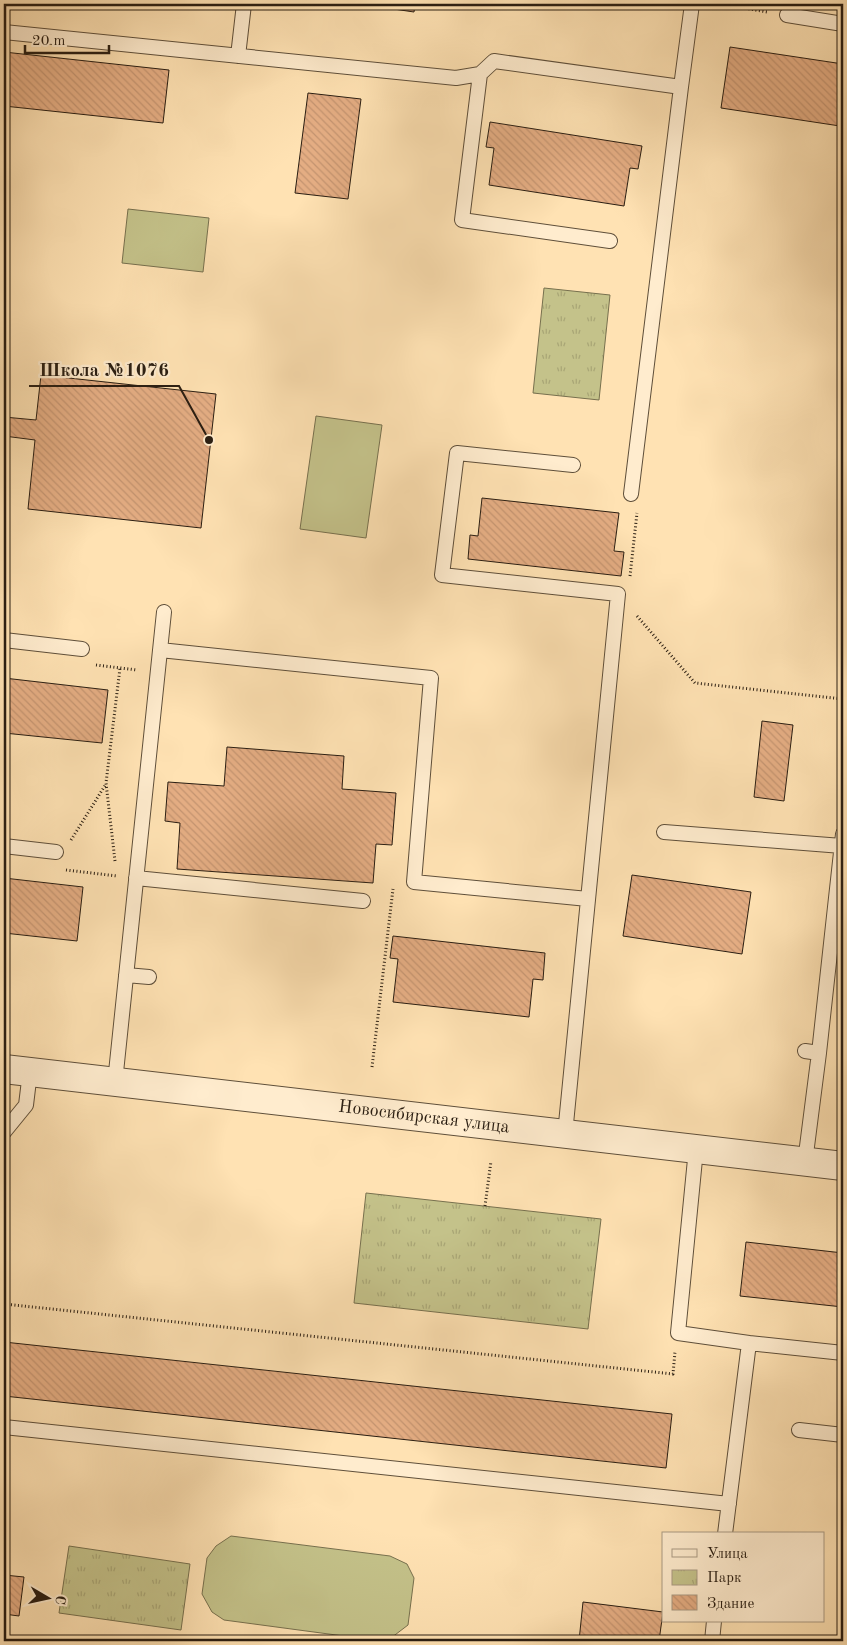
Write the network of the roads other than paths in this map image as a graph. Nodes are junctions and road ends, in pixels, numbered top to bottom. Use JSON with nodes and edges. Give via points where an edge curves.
{"nodes":[{"id":1,"x":244,"y":4,"type":"edge"},
{"id":2,"x":692,"y":4,"type":"edge"},
{"id":3,"x":787,"y":15,"type":"road end"},
{"id":4,"x":843,"y":24,"type":"edge"},
{"id":5,"x":4,"y":32,"type":"edge"},
{"id":6,"x":238,"y":56,"type":"junction"},
{"id":7,"x":480,"y":74,"type":"junction"},
{"id":8,"x":681,"y":87,"type":"junction"},
{"id":9,"x":610,"y":241,"type":"dead end"},
{"id":10,"x":573,"y":465,"type":"dead end"},
{"id":11,"x":631,"y":494,"type":"road end"},
{"id":12,"x":164,"y":612,"type":"dead end"},
{"id":13,"x":4,"y":640,"type":"edge"},
{"id":14,"x":82,"y":649,"type":"dead end"},
{"id":15,"x":160,"y":650,"type":"junction"},
{"id":16,"x":664,"y":832,"type":"dead end"},
{"id":17,"x":842,"y":840,"type":"edge"},
{"id":18,"x":4,"y":846,"type":"edge"},
{"id":19,"x":56,"y":852,"type":"dead end"},
{"id":20,"x":136,"y":878,"type":"junction"},
{"id":21,"x":588,"y":899,"type":"junction"},
{"id":22,"x":839,"y":899,"type":"edge"},
{"id":23,"x":363,"y":901,"type":"dead end"},
{"id":24,"x":126,"y":975,"type":"junction"},
{"id":25,"x":149,"y":977,"type":"dead end"},
{"id":26,"x":4,"y":1069,"type":"edge"},
{"id":27,"x":30,"y":1072,"type":"junction"},
{"id":28,"x":115,"y":1082,"type":"junction"},
{"id":29,"x":4,"y":1132,"type":"edge"},
{"id":30,"x":565,"y":1134,"type":"junction"},
{"id":31,"x":696,"y":1149,"type":"junction"},
{"id":32,"x":805,"y":1162,"type":"junction"},
{"id":33,"x":843,"y":1166,"type":"edge"},
{"id":34,"x":748,"y":1343,"type":"junction"},
{"id":35,"x":843,"y":1353,"type":"edge"},
{"id":36,"x":4,"y":1427,"type":"edge"},
{"id":37,"x":799,"y":1430,"type":"dead end"},
{"id":38,"x":843,"y":1435,"type":"edge"},
{"id":39,"x":729,"y":1504,"type":"junction"},
{"id":40,"x":725,"y":1532,"type":"edge"},
{"id":41,"x":714,"y":1622,"type":"edge"},
{"id":42,"x":712,"y":1641,"type":"edge"}],
"edges":[{"from":1,"to":6,"type":"lane"},
{"from":2,"to":8,"type":"lane"},
{"from":3,"to":4,"type":"lane"},
{"from":5,"to":6,"type":"lane"},
{"from":6,"to":7,"type":"lane","via":[[456,78]]},
{"from":7,"to":8,"type":"lane","via":[[494,60]]},
{"from":7,"to":9,"type":"lane","via":[[462,220]]},
{"from":8,"to":11,"type":"lane"},
{"from":10,"to":21,"type":"lane","via":[[458,453],[442,575],[618,594]]},
{"from":12,"to":15,"type":"lane"},
{"from":13,"to":14,"type":"lane"},
{"from":15,"to":20,"type":"lane"},
{"from":15,"to":21,"type":"lane","via":[[431,678],[414,882]]},
{"from":16,"to":17,"type":"lane"},
{"from":17,"to":22,"type":"lane"},
{"from":18,"to":19,"type":"lane"},
{"from":20,"to":23,"type":"lane"},
{"from":20,"to":24,"type":"lane"},
{"from":21,"to":30,"type":"lane"},
{"from":22,"to":32,"type":"lane","via":[[812,1052]]},
{"from":24,"to":25,"type":"lane"},
{"from":24,"to":28,"type":"lane"},
{"from":26,"to":27,"type":"street","name":"Новосибирская улица"},
{"from":27,"to":28,"type":"street","name":"Новосибирская улица"},
{"from":27,"to":29,"type":"lane","via":[[26,1104]]},
{"from":28,"to":30,"type":"street","name":"Новосибирская улица"},
{"from":30,"to":31,"type":"street","name":"Новосибирская улица"},
{"from":31,"to":32,"type":"street","name":"Новосибирская улица"},
{"from":31,"to":34,"type":"lane","via":[[678,1333]]},
{"from":32,"to":33,"type":"street","name":"Новосибирская улица"},
{"from":34,"to":35,"type":"lane"},
{"from":34,"to":39,"type":"lane"},
{"from":36,"to":39,"type":"lane"},
{"from":37,"to":38,"type":"lane"},
{"from":39,"to":40,"type":"lane"},
{"from":41,"to":42,"type":"lane"}]}
